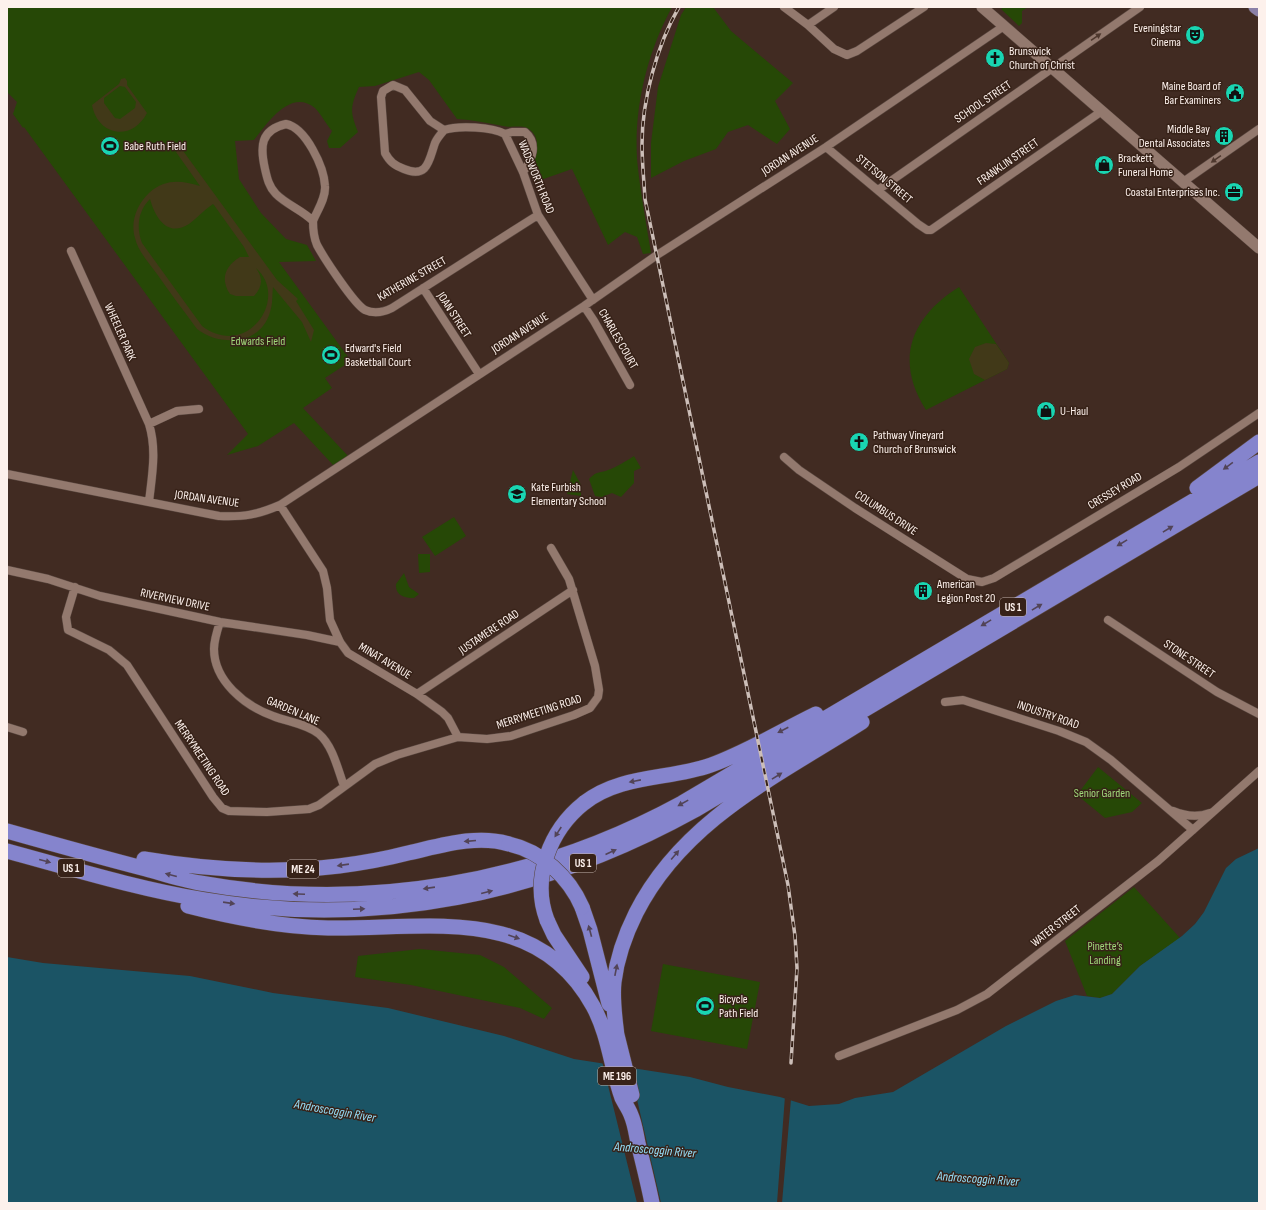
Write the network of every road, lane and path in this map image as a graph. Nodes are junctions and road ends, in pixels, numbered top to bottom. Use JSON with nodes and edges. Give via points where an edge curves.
{"nodes":[{"id":1,"x":784,"y":7,"type":"edge"},
{"id":2,"x":834,"y":7,"type":"edge"},
{"id":3,"x":924,"y":7,"type":"edge"},
{"id":4,"x":1140,"y":7,"type":"edge"},
{"id":5,"x":1255,"y":7,"type":"edge"},
{"id":6,"x":988,"y":9,"type":"edge"},
{"id":7,"x":1259,"y":10,"type":"edge"},
{"id":8,"x":808,"y":25,"type":"junction"},
{"id":9,"x":1004,"y":26,"type":"junction"},
{"id":10,"x":1053,"y":67,"type":"junction"},
{"id":11,"x":1102,"y":111,"type":"junction"},
{"id":12,"x":1259,"y":129,"type":"edge"},
{"id":13,"x":444,"y":130,"type":"junction"},
{"id":14,"x":505,"y":134,"type":"junction"},
{"id":15,"x":826,"y":147,"type":"junction"},
{"id":16,"x":523,"y":172,"type":"junction"},
{"id":17,"x":1183,"y":182,"type":"junction"},
{"id":18,"x":878,"y":190,"type":"junction"},
{"id":19,"x":538,"y":215,"type":"junction"},
{"id":20,"x":313,"y":221,"type":"junction"},
{"id":21,"x":927,"y":230,"type":"joint"},
{"id":22,"x":1259,"y":248,"type":"edge"},
{"id":23,"x":71,"y":251,"type":"dead end"},
{"id":24,"x":423,"y":288,"type":"junction"},
{"id":25,"x":593,"y":300,"type":"junction"},
{"id":26,"x":584,"y":306,"type":"junction"},
{"id":27,"x":478,"y":374,"type":"junction"},
{"id":28,"x":630,"y":385,"type":"dead end"},
{"id":29,"x":199,"y":409,"type":"dead end"},
{"id":30,"x":1259,"y":413,"type":"edge"},
{"id":31,"x":149,"y":424,"type":"junction"},
{"id":32,"x":1259,"y":442,"type":"edge"},
{"id":33,"x":784,"y":457,"type":"dead end"},
{"id":34,"x":1259,"y":462,"type":"edge"},
{"id":35,"x":7,"y":474,"type":"edge"},
{"id":36,"x":1259,"y":476,"type":"edge"},
{"id":37,"x":149,"y":502,"type":"junction"},
{"id":38,"x":280,"y":505,"type":"junction"},
{"id":39,"x":1156,"y":523,"type":"junction"},
{"id":40,"x":551,"y":548,"type":"dead end"},
{"id":41,"x":7,"y":570,"type":"edge"},
{"id":42,"x":979,"y":582,"type":"joint"},
{"id":43,"x":75,"y":587,"type":"junction"},
{"id":44,"x":573,"y":590,"type":"junction"},
{"id":45,"x":1108,"y":620,"type":"dead end"},
{"id":46,"x":220,"y":622,"type":"junction"},
{"id":47,"x":979,"y":641,"type":"junction"},
{"id":48,"x":340,"y":642,"type":"junction"},
{"id":49,"x":870,"y":692,"type":"junction"},
{"id":50,"x":417,"y":694,"type":"junction"},
{"id":51,"x":945,"y":702,"type":"dead end"},
{"id":52,"x":1259,"y":714,"type":"edge"},
{"id":53,"x":7,"y":727,"type":"edge"},
{"id":54,"x":23,"y":732,"type":"dead end"},
{"id":55,"x":458,"y":737,"type":"junction"},
{"id":56,"x":1259,"y":771,"type":"edge"},
{"id":57,"x":344,"y":786,"type":"junction"},
{"id":58,"x":1170,"y":809,"type":"junction"},
{"id":59,"x":1213,"y":812,"type":"junction"},
{"id":60,"x":1193,"y":830,"type":"junction"},
{"id":61,"x":7,"y":831,"type":"edge"},
{"id":62,"x":7,"y":851,"type":"edge"},
{"id":63,"x":95,"y":856,"type":"junction"},
{"id":64,"x":136,"y":886,"type":"junction"},
{"id":65,"x":611,"y":1036,"type":"junction"},
{"id":66,"x":839,"y":1056,"type":"dead end"},
{"id":67,"x":652,"y":1203,"type":"edge"}],
"edges":[{"from":1,"to":8,"type":"street"},
{"from":2,"to":8,"type":"street"},
{"from":3,"to":8,"type":"street","via":[[847,55],[834,49]]},
{"from":10,"to":4,"type":"street","name":"SCHOOL STREET","one_way":true},
{"from":5,"to":7,"type":"main road"},
{"from":6,"to":9,"type":"street"},
{"from":9,"to":10,"type":"street"},
{"from":9,"to":15,"type":"street","name":"JORDAN AVENUE"},
{"from":10,"to":11,"type":"street"},
{"from":10,"to":18,"type":"street","name":"SCHOOL STREET"},
{"from":11,"to":17,"type":"street"},
{"from":11,"to":21,"type":"street","name":"FRANKLIN STREET","via":[[931,230]]},
{"from":12,"to":17,"type":"street","one_way":true},
{"from":13,"to":13,"type":"street","via":[[435,143],[425,169],[414,171],[395,166],[385,153],[380,98],[383,91],[393,86],[405,90],[430,121]]},
{"from":13,"to":14,"type":"street","name":"WADSWORTH ROAD","via":[[494,130]]},
{"from":14,"to":16,"type":"street","name":"WADSWORTH ROAD"},
{"from":14,"to":16,"type":"street","via":[[525,132],[531,137],[531,158]]},
{"from":15,"to":18,"type":"street","name":"STETSON STREET"},
{"from":15,"to":25,"type":"street","name":"JORDAN AVENUE","via":[[657,255]]},
{"from":16,"to":19,"type":"street","name":"WADSWORTH ROAD"},
{"from":17,"to":22,"type":"street"},
{"from":18,"to":21,"type":"street","name":"STETSON STREET"},
{"from":19,"to":24,"type":"street","name":"KATHERINE STREET"},
{"from":19,"to":25,"type":"street","name":"WADSWORTH ROAD"},
{"from":20,"to":20,"type":"street","via":[[281,199],[270,188],[262,148],[266,136],[281,125],[292,125],[303,134],[321,170],[325,193]]},
{"from":20,"to":24,"type":"street","name":"KATHERINE STREET","via":[[316,244],[366,310],[386,311]]},
{"from":23,"to":31,"type":"street","name":"WHEELER PARK"},
{"from":24,"to":27,"type":"street","name":"JOAN STREET"},
{"from":25,"to":26,"type":"street","name":"JORDAN AVENUE"},
{"from":26,"to":27,"type":"street","name":"JORDAN AVENUE"},
{"from":26,"to":28,"type":"street","name":"CHARLES COURT"},
{"from":27,"to":38,"type":"street","name":"JORDAN AVENUE"},
{"from":29,"to":31,"type":"street","via":[[176,411]]},
{"from":30,"to":42,"type":"street","name":"CRESSEY ROAD","via":[[1179,467],[994,578]]},
{"from":31,"to":37,"type":"street","name":"WHEELER PARK","via":[[154,453]]},
{"from":32,"to":39,"type":"highway","one_way":true,"via":[[1172,505]]},
{"from":33,"to":42,"type":"street","name":"COLUMBUS DRIVE","via":[[799,470],[886,528],[967,579]]},
{"from":34,"to":39,"type":"highway","number":"US 1"},
{"from":35,"to":37,"type":"street","name":"JORDAN AVENUE"},
{"from":47,"to":36,"type":"highway","number":"US 1","one_way":true},
{"from":37,"to":38,"type":"street","name":"JORDAN AVENUE","via":[[219,516],[239,517],[259,514]]},
{"from":38,"to":48,"type":"street","name":"MINAT AVENUE","via":[[322,571],[327,588],[330,620]]},
{"from":39,"to":49,"type":"highway","number":"US 1","one_way":true},
{"from":40,"to":44,"type":"street","name":"MERRYMEETING ROAD","via":[[566,572]]},
{"from":41,"to":43,"type":"street","name":"RIVERVIEW DRIVE"},
{"from":43,"to":46,"type":"street","name":"RIVERVIEW DRIVE","via":[[100,596]]},
{"from":43,"to":57,"type":"street","name":"MERRYMEETING ROAD","via":[[66,617],[68,630],[108,650],[127,665],[208,791],[222,808],[242,813],[309,809],[319,805]]},
{"from":44,"to":50,"type":"street","name":"JUSTAMERE ROAD"},
{"from":44,"to":55,"type":"street","name":"MERRYMEETING ROAD","via":[[595,666],[599,690],[595,703],[574,715],[511,736],[487,740]]},
{"from":45,"to":52,"type":"street","name":"STONE STREET","via":[[1217,692]]},
{"from":46,"to":48,"type":"street","name":"RIVERVIEW DRIVE"},
{"from":46,"to":57,"type":"street","name":"GARDEN LANE","via":[[214,642],[215,658],[230,688],[255,708],[319,734],[329,747]]},
{"from":64,"to":47,"type":"highway","number":"US 1","one_way":true,"via":[[232,904],[331,910],[430,902],[481,893],[531,880],[602,856],[672,823]]},
{"from":65,"to":47,"type":"highway","one_way":true,"via":[[614,987],[622,945],[631,922],[651,887],[680,849],[722,811],[953,664]]},
{"from":48,"to":50,"type":"street","name":"MINAT AVENUE","via":[[348,653]]},
{"from":49,"to":63,"type":"highway","number":"US 1","one_way":true,"via":[[682,803],[638,826],[520,870],[471,881],[397,892],[341,895],[272,892],[198,882]]},
{"from":49,"to":65,"type":"highway","one_way":true,"bridge":true,"via":[[853,695],[711,765],[623,783],[602,792],[584,804],[561,827],[543,870],[541,890],[544,910],[560,944],[597,1001]]},
{"from":50,"to":55,"type":"street","name":"MINAT AVENUE","via":[[448,718]]},
{"from":51,"to":58,"type":"street","name":"INDUSTRY ROAD","via":[[963,700],[1074,736],[1106,756]]},
{"from":53,"to":54,"type":"street"},
{"from":55,"to":57,"type":"street","name":"MERRYMEETING ROAD","via":[[386,759]]},
{"from":56,"to":59,"type":"street","name":"WATER STREET"},
{"from":58,"to":59,"type":"street","name":"INDUSTRY ROAD","via":[[1188,816]]},
{"from":58,"to":60,"type":"street","name":"INDUSTRY ROAD"},
{"from":59,"to":60,"type":"street","name":"WATER STREET"},
{"from":60,"to":66,"type":"street","name":"WATER STREET","via":[[1110,899],[987,994],[957,1010]]},
{"from":61,"to":63,"type":"highway","number":"US 1"},
{"from":62,"to":64,"type":"highway","number":"US 1","one_way":true},
{"from":65,"to":63,"type":"highway","number":"ME 24","one_way":true,"bridge":true,"via":[[590,930],[582,907],[571,887],[552,866],[528,851],[509,844],[483,840],[462,841],[340,866],[276,870],[216,869],[131,857]]},
{"from":64,"to":65,"type":"highway","one_way":true,"via":[[153,896],[220,914],[274,924],[342,928],[461,926],[499,932],[532,945],[560,965],[589,999]]},
{"from":65,"to":67,"type":"highway","number":"ME 196","via":[[633,1096],[632,1116]]}]}
